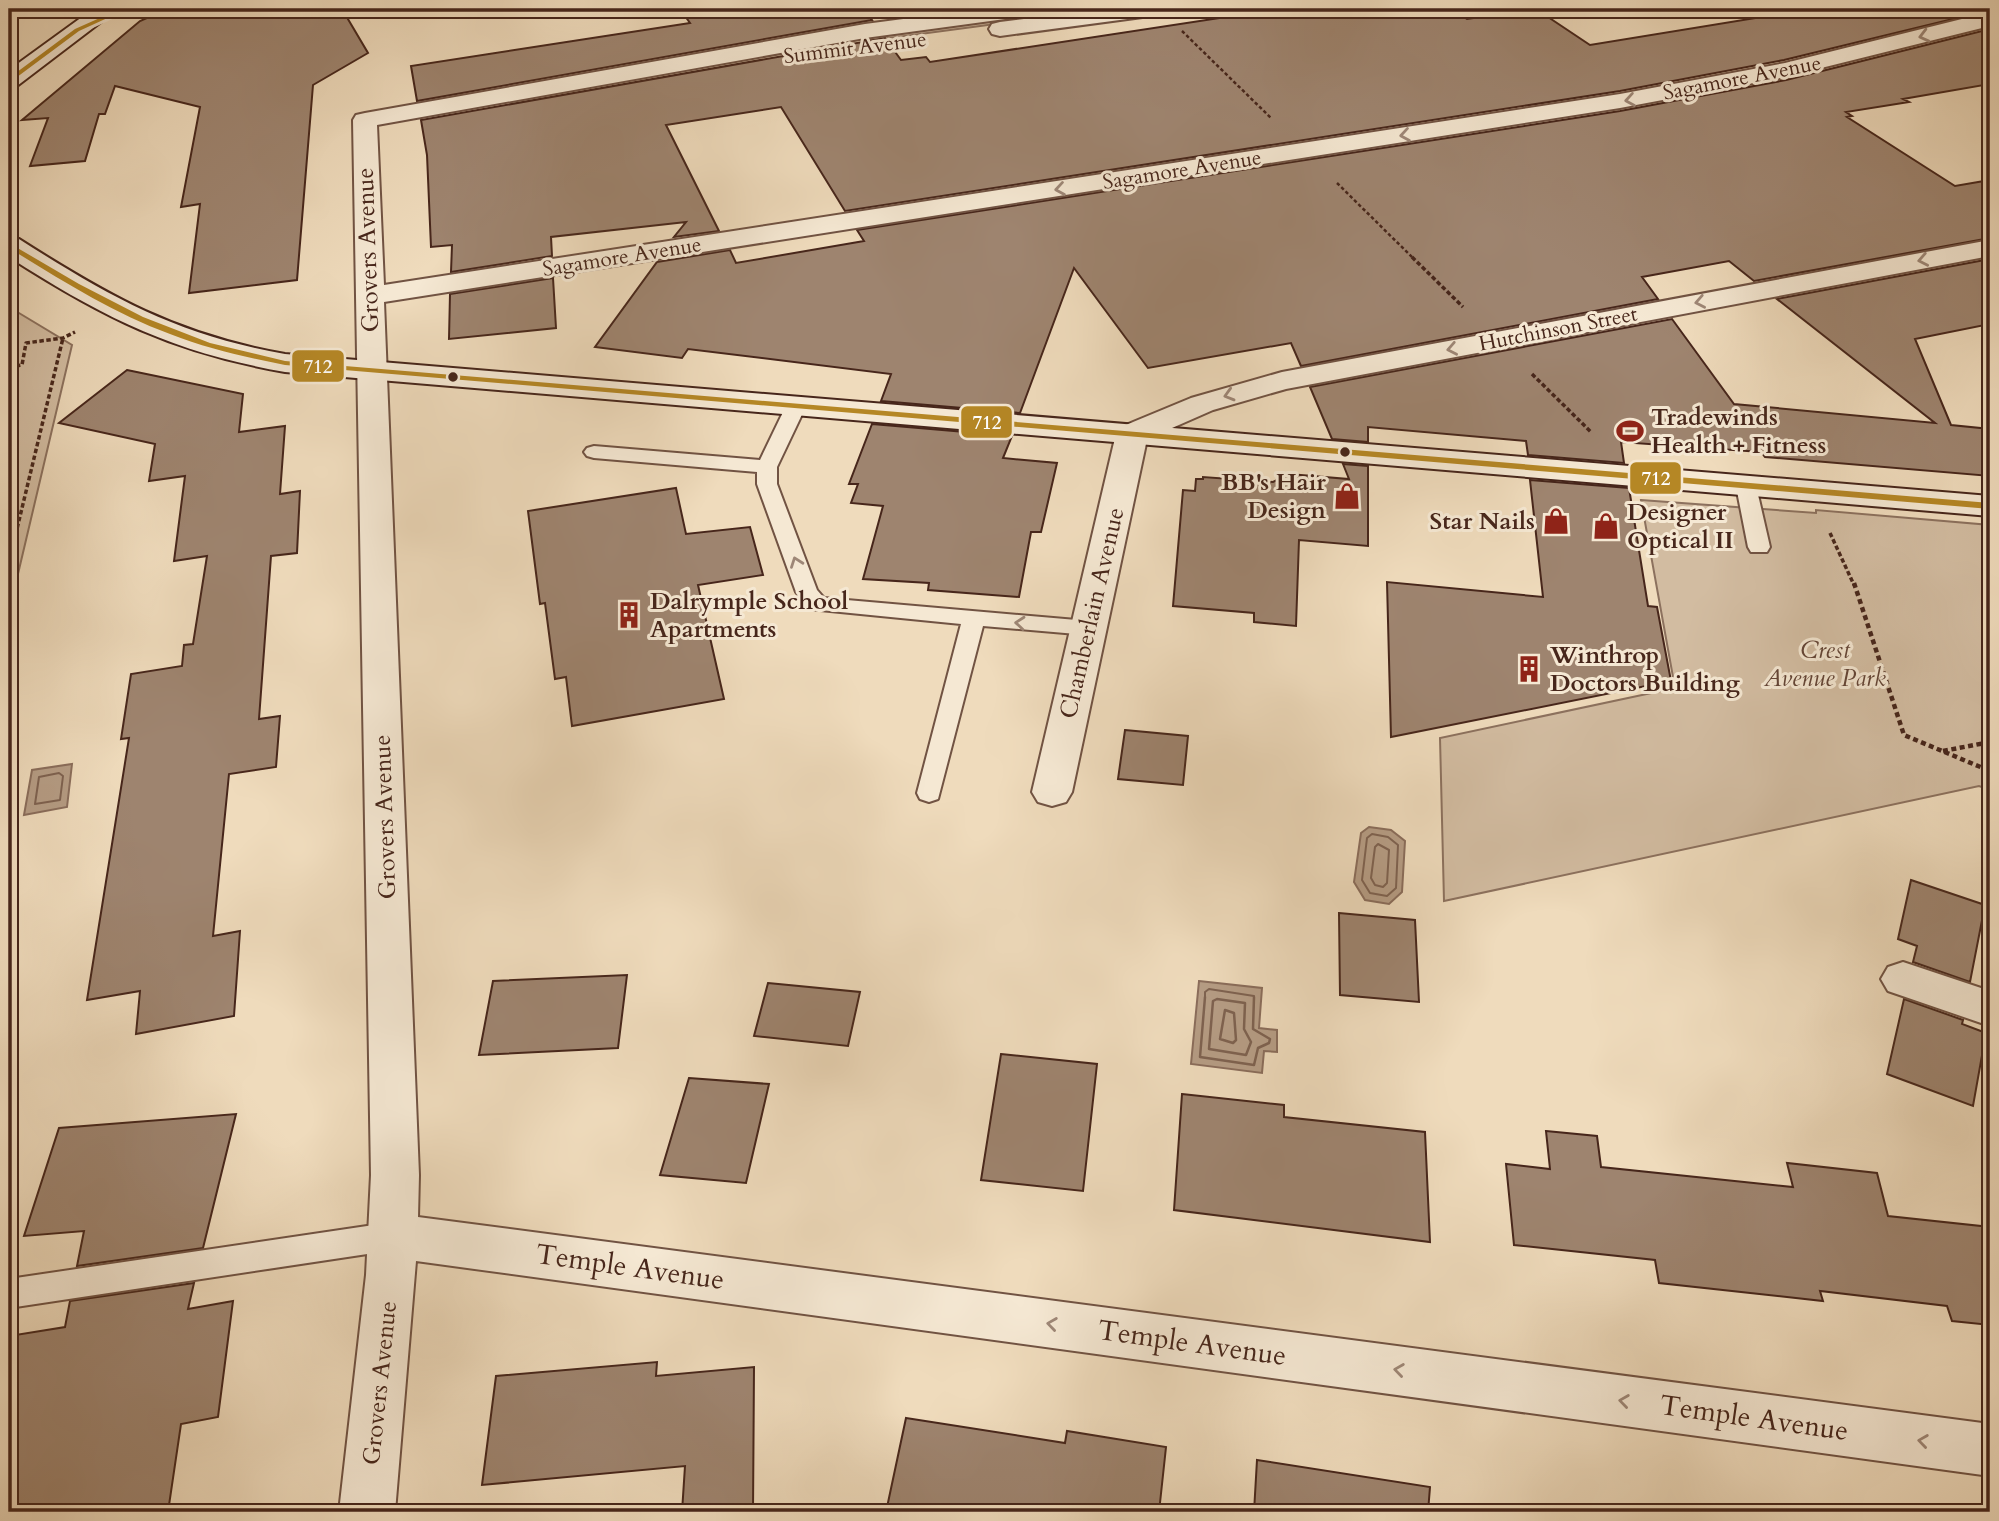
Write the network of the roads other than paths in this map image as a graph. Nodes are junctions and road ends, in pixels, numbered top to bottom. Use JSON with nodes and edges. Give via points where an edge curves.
{"nodes":[{"id":1,"x":107,"y":9,"type":"edge"},
{"id":2,"x":124,"y":9,"type":"edge"},
{"id":3,"x":1027,"y":9,"type":"edge"},
{"id":4,"x":1150,"y":9,"type":"edge"},
{"id":5,"x":1990,"y":19,"type":"edge"},
{"id":6,"x":77,"y":30,"type":"junction"},
{"id":7,"x":603,"y":79,"type":"junction"},
{"id":8,"x":9,"y":81,"type":"edge"},
{"id":9,"x":365,"y":120,"type":"joint"},
{"id":10,"x":9,"y":245,"type":"edge"},
{"id":11,"x":1990,"y":248,"type":"edge"},
{"id":12,"x":370,"y":296,"type":"junction"},
{"id":13,"x":372,"y":370,"type":"junction"},
{"id":14,"x":796,"y":406,"type":"junction"},
{"id":15,"x":1132,"y":434,"type":"junction"},
{"id":16,"x":594,"y":452,"type":"dead end"},
{"id":17,"x":768,"y":467,"type":"junction"},
{"id":18,"x":1746,"y":486,"type":"junction"},
{"id":19,"x":1990,"y":506,"type":"edge"},
{"id":20,"x":1759,"y":547,"type":"dead end"},
{"id":21,"x":973,"y":619,"type":"junction"},
{"id":22,"x":1088,"y":628,"type":"junction"},
{"id":23,"x":1052,"y":792,"type":"dead end"},
{"id":24,"x":929,"y":793,"type":"dead end"},
{"id":25,"x":1903,"y":979,"type":"dead end"},
{"id":26,"x":1990,"y":1009,"type":"edge"},
{"id":27,"x":394,"y":1236,"type":"junction"},
{"id":28,"x":9,"y":1294,"type":"edge"},
{"id":29,"x":1990,"y":1450,"type":"edge"},
{"id":30,"x":367,"y":1512,"type":"edge"}],
"edges":[{"from":1,"to":6,"type":"street"},
{"from":2,"to":6,"type":"street"},
{"from":3,"to":7,"type":"street","name":"Summit Avenue","via":[[875,29]]},
{"from":4,"to":7,"type":"street","name":"Summit Avenue"},
{"from":5,"to":12,"type":"street","name":"Sagamore Avenue","one_way":true,"via":[[1786,70],[1620,101]]},
{"from":6,"to":8,"type":"street"},
{"from":7,"to":9,"type":"street","name":"Summit Avenue"},
{"from":9,"to":12,"type":"street","name":"Grovers Avenue"},
{"from":10,"to":13,"type":"street","via":[[88,295],[187,342],[285,363]]},
{"from":11,"to":15,"type":"street","name":"Hutchinson Street","one_way":true,"via":[[1282,381],[1193,407]]},
{"from":12,"to":13,"type":"street","name":"Grovers Avenue"},
{"from":13,"to":14,"type":"street"},
{"from":13,"to":27,"type":"street","name":"Grovers Avenue"},
{"from":14,"to":15,"type":"street"},
{"from":14,"to":17,"type":"lane"},
{"from":15,"to":18,"type":"street"},
{"from":15,"to":22,"type":"street","name":"Chamberlain Avenue"},
{"from":16,"to":17,"type":"lane"},
{"from":21,"to":17,"type":"lane","one_way":true,"via":[[834,608],[813,601],[767,484]]},
{"from":18,"to":19,"type":"street"},
{"from":18,"to":20,"type":"lane"},
{"from":22,"to":21,"type":"lane","one_way":true},
{"from":21,"to":24,"type":"lane"},
{"from":22,"to":23,"type":"street","name":"Chamberlain Avenue"},
{"from":25,"to":26,"type":"street"},
{"from":27,"to":28,"type":"lane"},
{"from":29,"to":27,"type":"street","name":"Temple Avenue","one_way":true},
{"from":27,"to":30,"type":"street","name":"Grovers Avenue"}]}
